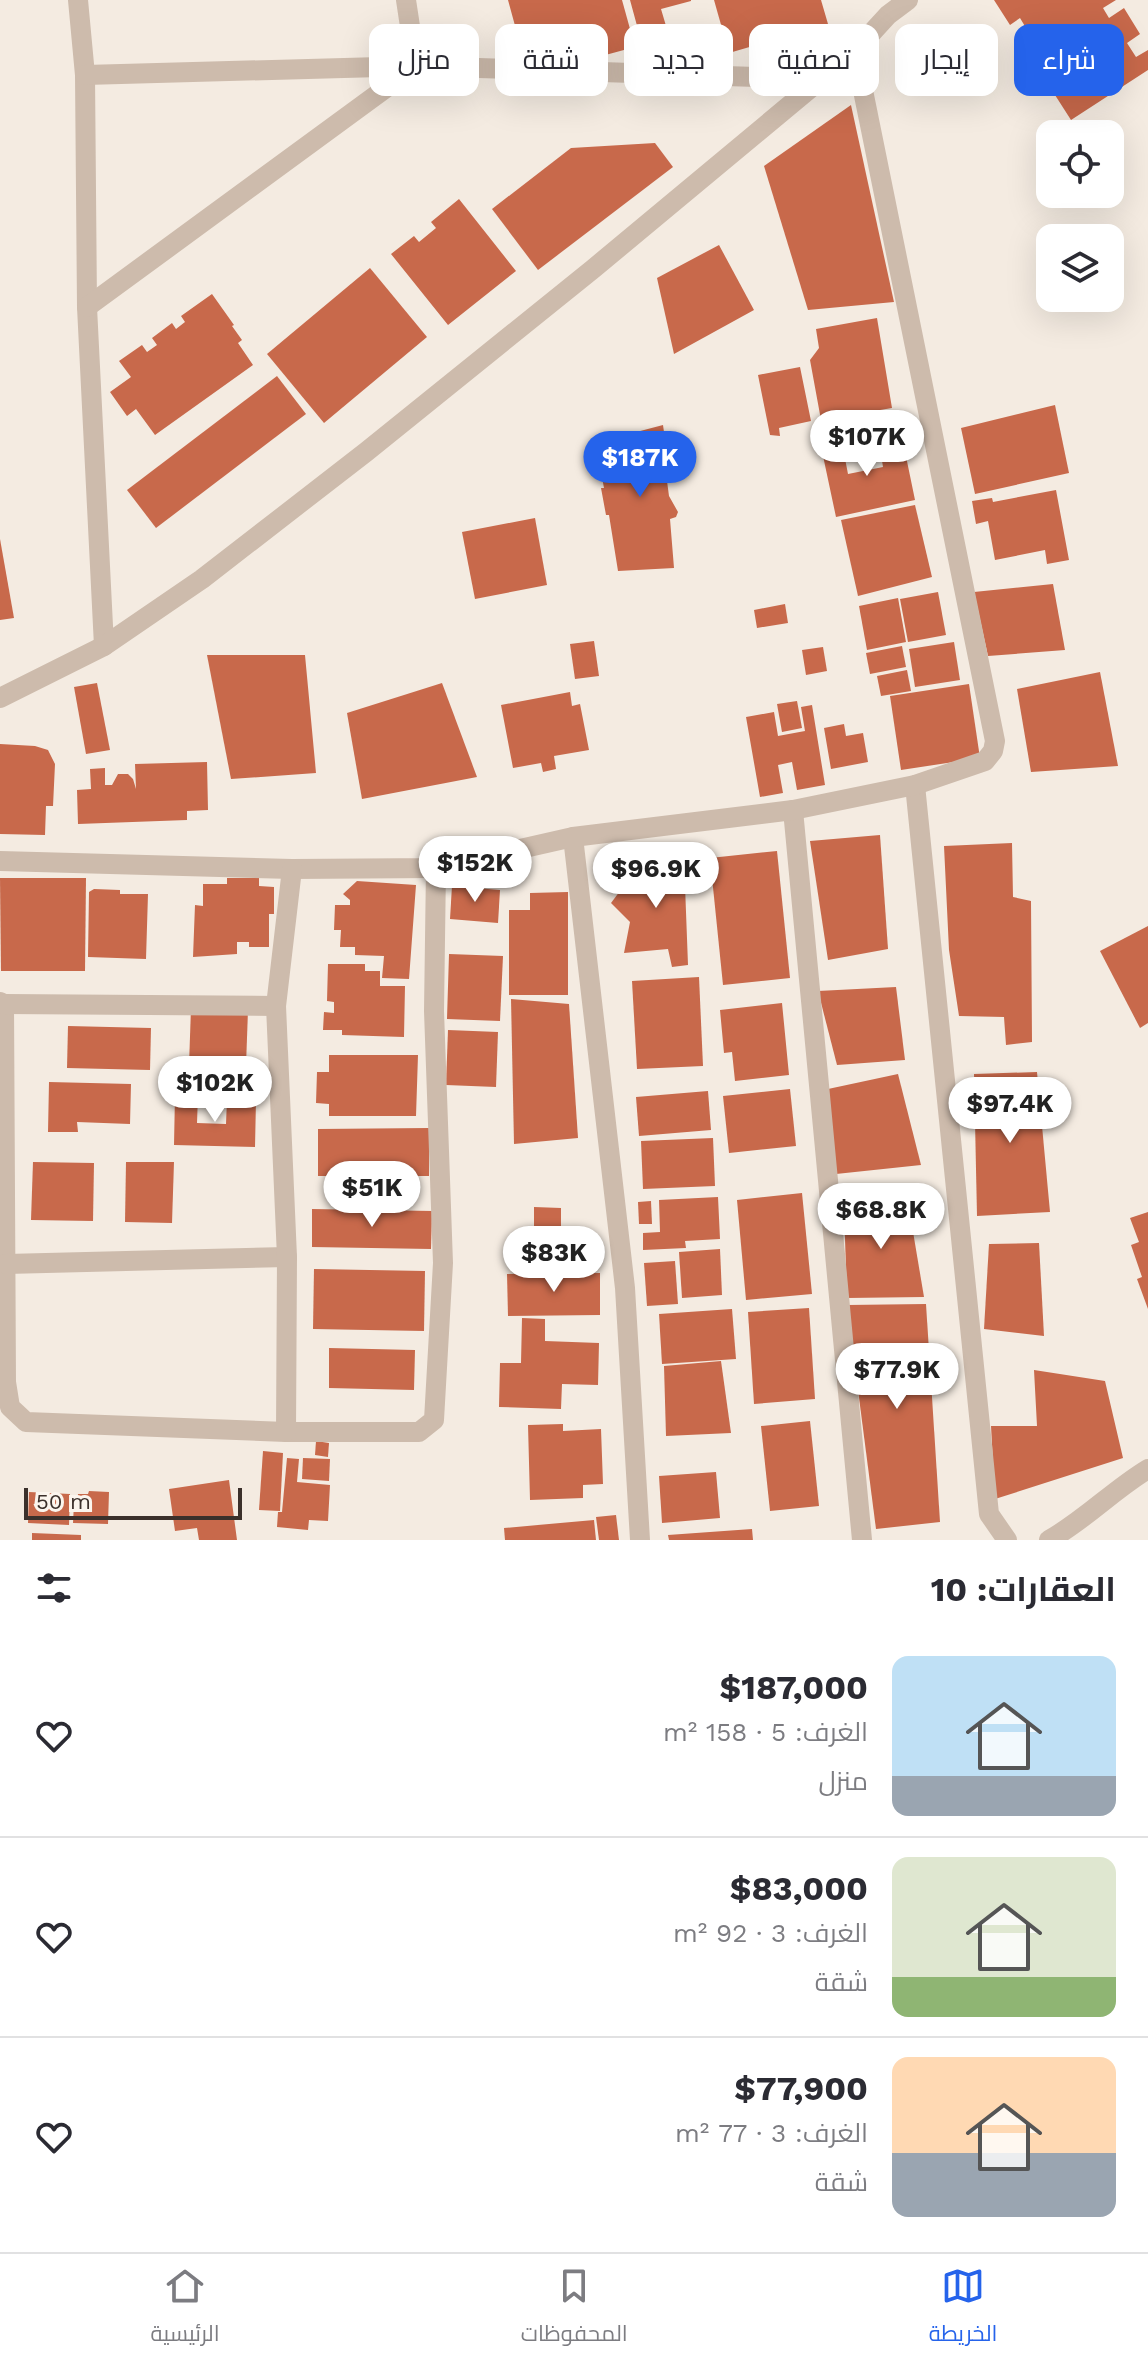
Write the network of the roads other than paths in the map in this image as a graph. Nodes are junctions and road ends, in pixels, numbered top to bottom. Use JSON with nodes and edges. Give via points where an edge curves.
{"nodes":[{"id":1,"x":78,"y":0,"type":"edge"},
{"id":2,"x":406,"y":0,"type":"edge"},
{"id":3,"x":908,"y":0,"type":"edge"},
{"id":4,"x":885,"y":7,"type":"edge"},
{"id":5,"x":410,"y":24,"type":"edge"},
{"id":6,"x":873,"y":24,"type":"edge"},
{"id":7,"x":369,"y":67,"type":"edge"},
{"id":8,"x":479,"y":68,"type":"edge"},
{"id":9,"x":85,"y":75,"type":"junction"},
{"id":10,"x":749,"y":77,"type":"edge"},
{"id":11,"x":375,"y":96,"type":"edge"},
{"id":12,"x":802,"y":96,"type":"edge"},
{"id":13,"x":864,"y":96,"type":"edge"},
{"id":14,"x":87,"y":307,"type":"junction"},
{"id":15,"x":104,"y":646,"type":"junction"},
{"id":16,"x":0,"y":698,"type":"edge"},
{"id":17,"x":915,"y":785,"type":"junction"},
{"id":18,"x":793,"y":810,"type":"junction"},
{"id":19,"x":573,"y":837,"type":"junction"},
{"id":20,"x":0,"y":861,"type":"edge"},
{"id":21,"x":436,"y":868,"type":"junction"},
{"id":22,"x":292,"y":869,"type":"junction"},
{"id":23,"x":2,"y":1003,"type":"edge"},
{"id":24,"x":276,"y":1006,"type":"junction"},
{"id":25,"x":287,"y":1257,"type":"junction"},
{"id":26,"x":6,"y":1264,"type":"junction"},
{"id":27,"x":286,"y":1432,"type":"junction"},
{"id":28,"x":1148,"y":1469,"type":"edge"},
{"id":29,"x":640,"y":1540,"type":"edge"},
{"id":30,"x":862,"y":1540,"type":"edge"},
{"id":31,"x":1007,"y":1540,"type":"edge"},
{"id":32,"x":1049,"y":1540,"type":"edge"}],
"edges":[{"from":1,"to":9,"type":"street"},
{"from":2,"to":5,"type":"street"},
{"from":3,"to":4,"type":"street"},
{"from":4,"to":6,"type":"street"},
{"from":7,"to":9,"type":"street"},
{"from":8,"to":10,"type":"street"},
{"from":9,"to":14,"type":"street"},
{"from":11,"to":14,"type":"street"},
{"from":12,"to":15,"type":"street","via":[[366,452],[202,579]]},
{"from":13,"to":17,"type":"street","via":[[995,741],[985,761]]},
{"from":14,"to":15,"type":"street"},
{"from":15,"to":16,"type":"street"},
{"from":17,"to":18,"type":"street"},
{"from":17,"to":31,"type":"street","via":[[989,1514]]},
{"from":18,"to":19,"type":"street"},
{"from":18,"to":30,"type":"street"},
{"from":19,"to":21,"type":"street"},
{"from":19,"to":29,"type":"street","via":[[625,1288]]},
{"from":20,"to":22,"type":"street"},
{"from":21,"to":22,"type":"street"},
{"from":21,"to":27,"type":"street","via":[[434,1011],[443,1263],[434,1420],[419,1432]]},
{"from":22,"to":24,"type":"street"},
{"from":23,"to":24,"type":"street"},
{"from":23,"to":26,"type":"street"},
{"from":24,"to":25,"type":"street"},
{"from":25,"to":26,"type":"street"},
{"from":25,"to":27,"type":"street"},
{"from":26,"to":27,"type":"street","via":[[6,1382],[10,1407],[26,1422]]},
{"from":28,"to":32,"type":"street"}]}
